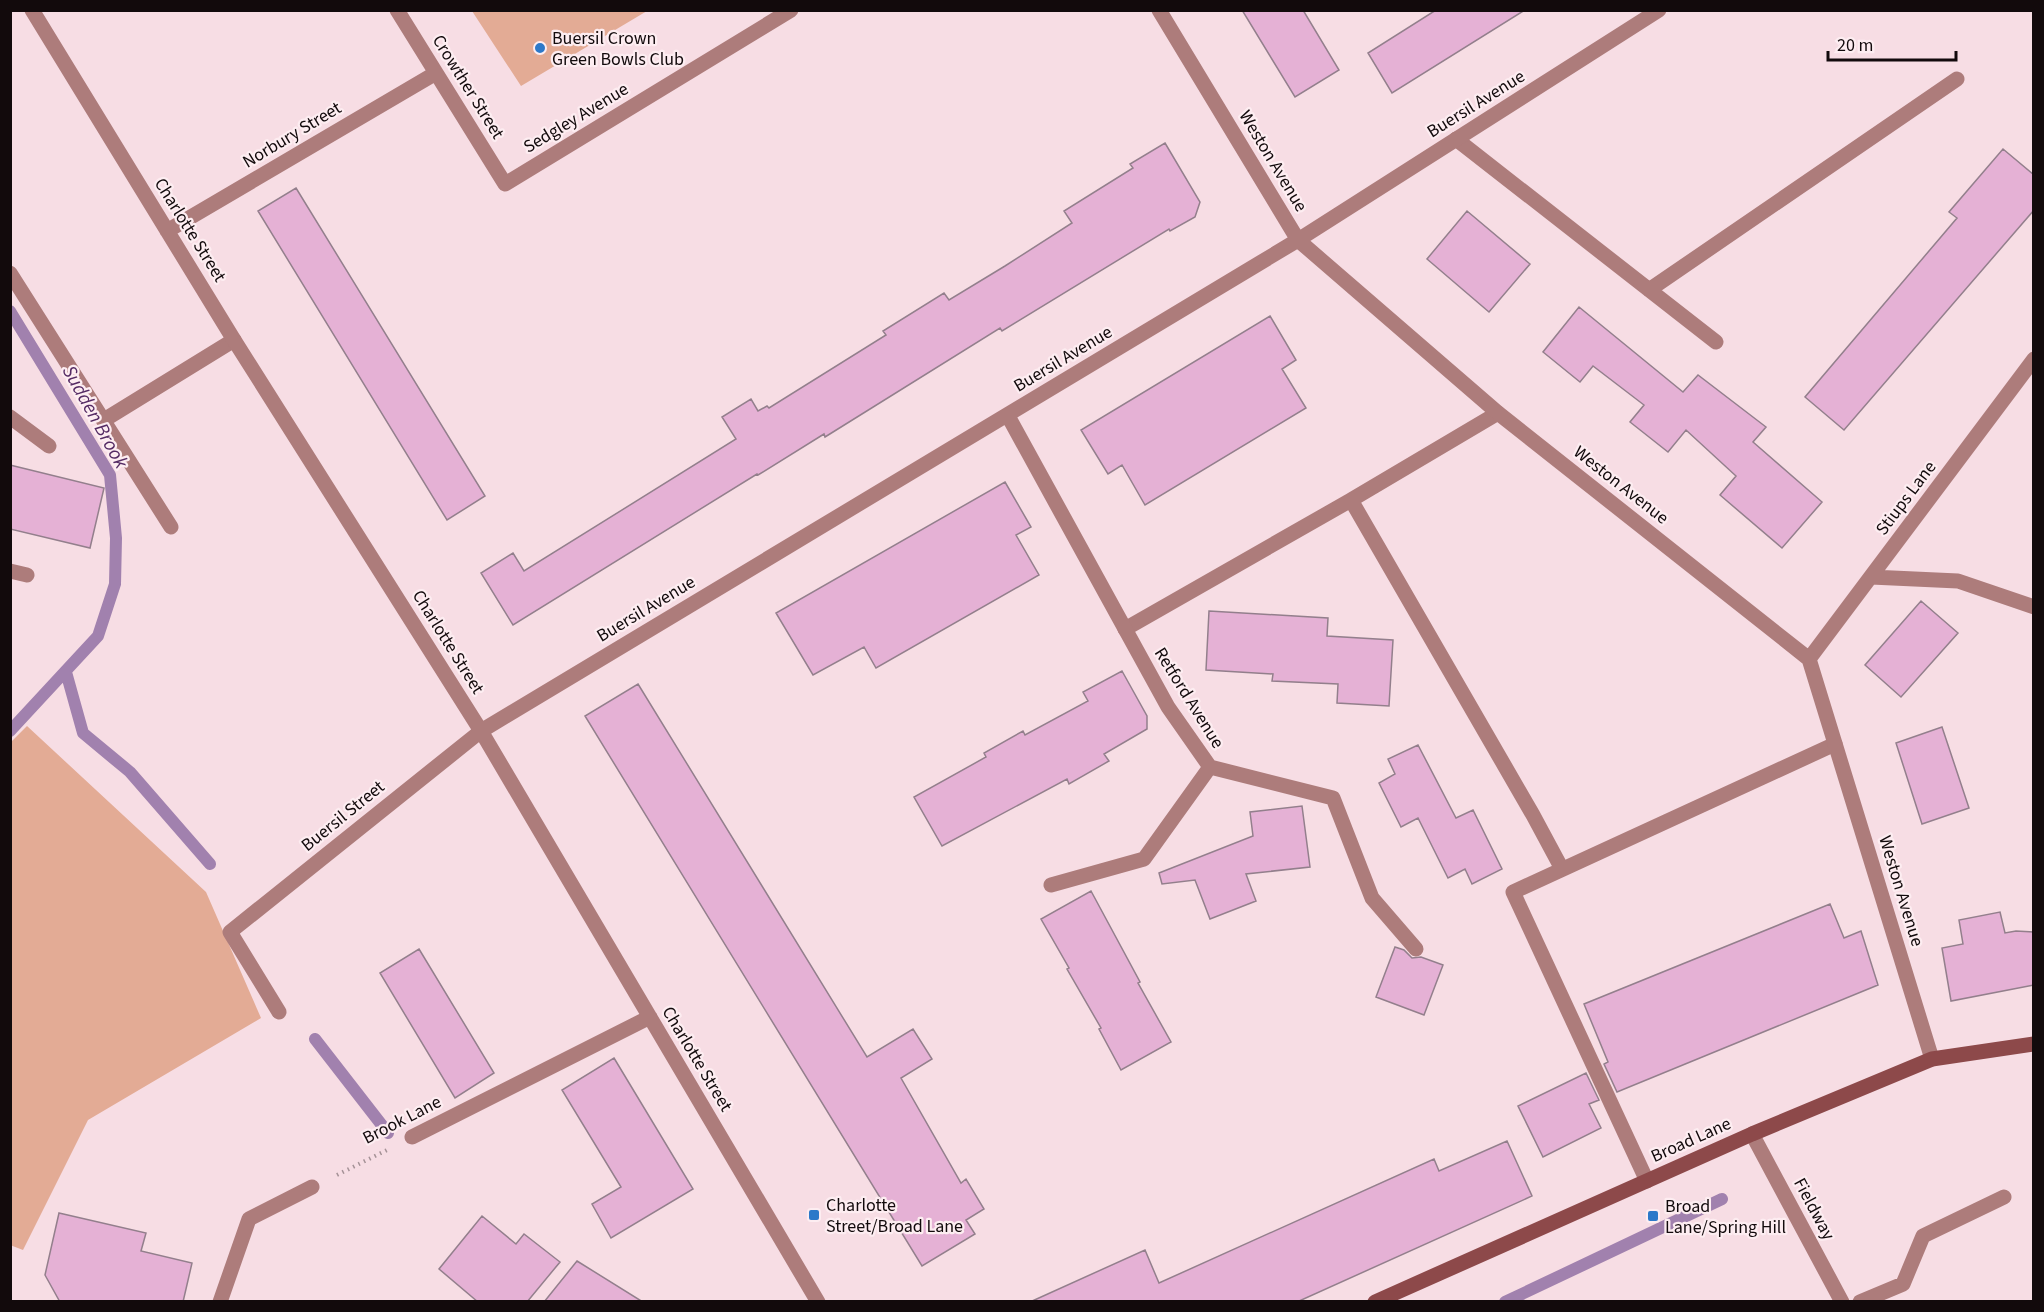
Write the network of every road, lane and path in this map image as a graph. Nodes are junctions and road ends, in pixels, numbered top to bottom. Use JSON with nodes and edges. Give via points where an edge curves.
{"nodes":[{"id":1,"x":32,"y":10,"type":"edge"},
{"id":2,"x":398,"y":10,"type":"edge"},
{"id":3,"x":791,"y":10,"type":"edge"},
{"id":4,"x":1159,"y":10,"type":"edge"},
{"id":5,"x":1659,"y":10,"type":"edge"},
{"id":6,"x":436,"y":73,"type":"junction"},
{"id":7,"x":1958,"y":79,"type":"dead end"},
{"id":8,"x":1456,"y":140,"type":"junction"},
{"id":9,"x":505,"y":184,"type":"joint"},
{"id":10,"x":167,"y":231,"type":"junction"},
{"id":11,"x":1298,"y":240,"type":"junction"},
{"id":12,"x":10,"y":273,"type":"edge"},
{"id":13,"x":1649,"y":290,"type":"junction"},
{"id":14,"x":234,"y":340,"type":"junction"},
{"id":15,"x":1716,"y":342,"type":"dead end"},
{"id":16,"x":2034,"y":359,"type":"edge"},
{"id":17,"x":1498,"y":414,"type":"junction"},
{"id":18,"x":1008,"y":416,"type":"junction"},
{"id":19,"x":10,"y":417,"type":"edge"},
{"id":20,"x":104,"y":420,"type":"junction"},
{"id":21,"x":49,"y":446,"type":"dead end"},
{"id":22,"x":1352,"y":500,"type":"junction"},
{"id":23,"x":171,"y":527,"type":"dead end"},
{"id":24,"x":10,"y":571,"type":"edge"},
{"id":25,"x":27,"y":575,"type":"dead end"},
{"id":26,"x":1871,"y":578,"type":"junction"},
{"id":27,"x":2034,"y":608,"type":"edge"},
{"id":28,"x":1125,"y":630,"type":"junction"},
{"id":29,"x":1809,"y":659,"type":"junction"},
{"id":30,"x":481,"y":731,"type":"junction"},
{"id":31,"x":1835,"y":744,"type":"junction"},
{"id":32,"x":1210,"y":767,"type":"junction"},
{"id":33,"x":1562,"y":869,"type":"junction"},
{"id":34,"x":1051,"y":885,"type":"dead end"},
{"id":35,"x":1416,"y":949,"type":"dead end"},
{"id":36,"x":279,"y":1011,"type":"dead end"},
{"id":37,"x":650,"y":1017,"type":"junction"},
{"id":38,"x":2034,"y":1044,"type":"edge"},
{"id":39,"x":1932,"y":1059,"type":"junction"},
{"id":40,"x":1752,"y":1134,"type":"junction"},
{"id":41,"x":412,"y":1137,"type":"joint"},
{"id":42,"x":1647,"y":1181,"type":"junction"},
{"id":43,"x":312,"y":1187,"type":"joint"},
{"id":44,"x":2004,"y":1197,"type":"dead end"},
{"id":45,"x":220,"y":1302,"type":"edge"},
{"id":46,"x":818,"y":1302,"type":"edge"},
{"id":47,"x":1375,"y":1302,"type":"edge"},
{"id":48,"x":1842,"y":1302,"type":"edge"},
{"id":49,"x":1860,"y":1302,"type":"edge"}],
"edges":[{"from":1,"to":10,"type":"street","name":"Charlotte Street"},
{"from":2,"to":6,"type":"street","name":"Crowther Street"},
{"from":3,"to":9,"type":"street","name":"Sedgley Avenue"},
{"from":4,"to":11,"type":"street","name":"Weston Avenue"},
{"from":5,"to":8,"type":"street","name":"Buersil Avenue"},
{"from":6,"to":9,"type":"street","name":"Crowther Street"},
{"from":6,"to":10,"type":"street","name":"Norbury Street"},
{"from":7,"to":13,"type":"street"},
{"from":8,"to":11,"type":"street","name":"Buersil Avenue"},
{"from":8,"to":13,"type":"street"},
{"from":10,"to":14,"type":"street","name":"Charlotte Street"},
{"from":11,"to":17,"type":"street","name":"Weston Avenue"},
{"from":11,"to":18,"type":"street","name":"Buersil Avenue"},
{"from":12,"to":20,"type":"street"},
{"from":13,"to":15,"type":"street"},
{"from":14,"to":20,"type":"street"},
{"from":14,"to":30,"type":"street","name":"Charlotte Street"},
{"from":16,"to":26,"type":"street","name":"Stiups Lane"},
{"from":17,"to":22,"type":"street"},
{"from":17,"to":29,"type":"street","name":"Weston Avenue"},
{"from":18,"to":28,"type":"street","name":"Retford Avenue"},
{"from":18,"to":30,"type":"street","name":"Buersil Avenue"},
{"from":19,"to":21,"type":"street"},
{"from":20,"to":23,"type":"street"},
{"from":22,"to":28,"type":"street"},
{"from":22,"to":33,"type":"street"},
{"from":24,"to":25,"type":"street"},
{"from":26,"to":27,"type":"street","via":[[1958,582]]},
{"from":26,"to":29,"type":"street","name":"Stiups Lane"},
{"from":28,"to":32,"type":"street","name":"Retford Avenue","via":[[1167,707]]},
{"from":29,"to":31,"type":"street","name":"Weston Avenue"},
{"from":30,"to":36,"type":"street","name":"Buersil Street","via":[[230,932]]},
{"from":30,"to":37,"type":"street","name":"Charlotte Street"},
{"from":31,"to":33,"type":"street"},
{"from":31,"to":39,"type":"street","name":"Weston Avenue"},
{"from":32,"to":34,"type":"street","via":[[1144,859]]},
{"from":32,"to":35,"type":"street","name":"Retford Avenue","via":[[1333,798],[1372,898]]},
{"from":33,"to":42,"type":"street","via":[[1513,892]]},
{"from":37,"to":41,"type":"street","name":"Brook Lane"},
{"from":37,"to":46,"type":"street","name":"Charlotte Street"},
{"from":38,"to":39,"type":"main road","name":"Broad Lane"},
{"from":39,"to":40,"type":"main road","name":"Broad Lane"},
{"from":40,"to":42,"type":"main road","name":"Broad Lane"},
{"from":40,"to":48,"type":"street","name":"Fieldway"},
{"from":41,"to":43,"type":"path","name":"Brook Lane"},
{"from":42,"to":47,"type":"main road","name":"Broad Lane"},
{"from":43,"to":45,"type":"street","via":[[249,1220]]},
{"from":44,"to":49,"type":"street","via":[[1923,1236],[1903,1284]]}]}
